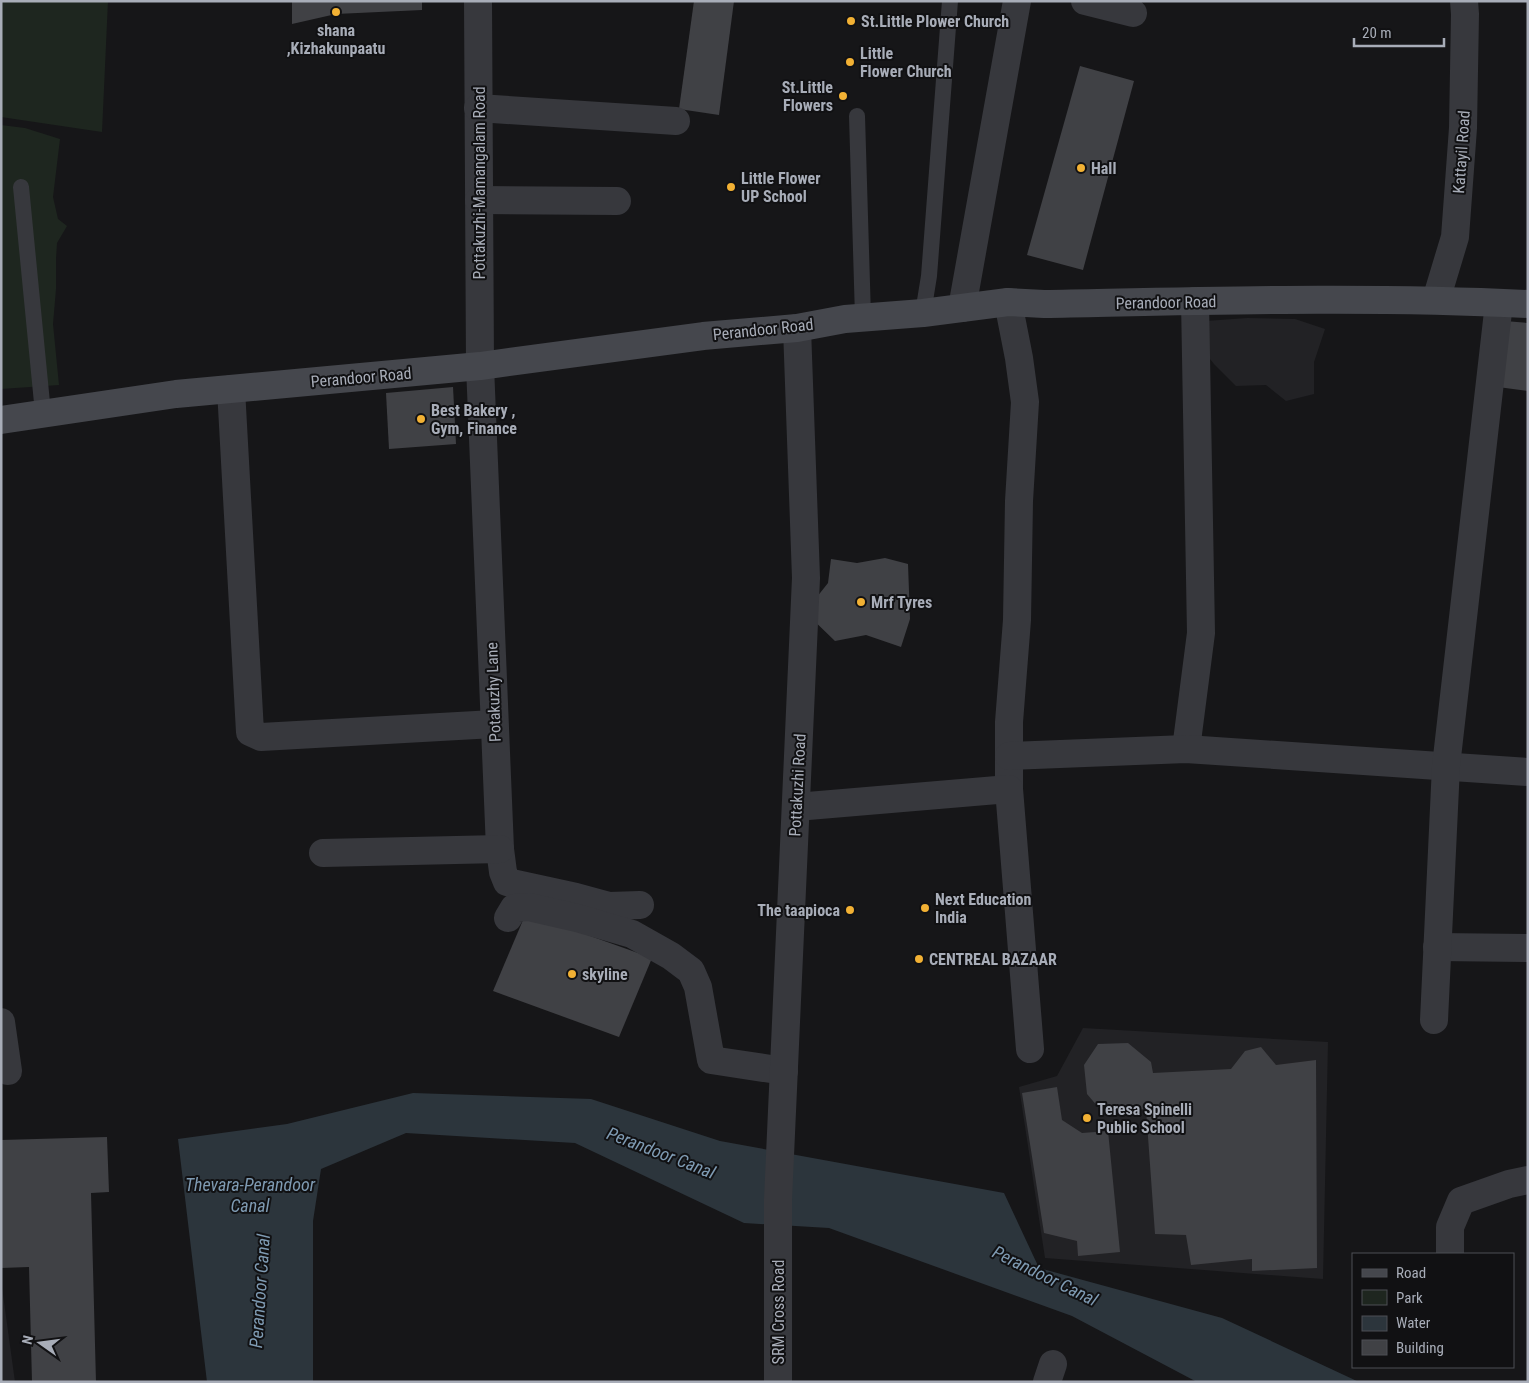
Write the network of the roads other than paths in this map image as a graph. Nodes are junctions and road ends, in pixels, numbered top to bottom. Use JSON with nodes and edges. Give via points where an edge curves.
{"nodes":[{"id":1,"x":478,"y":1,"type":"edge"},
{"id":2,"x":950,"y":1,"type":"edge"},
{"id":3,"x":1017,"y":1,"type":"edge"},
{"id":4,"x":1085,"y":1,"type":"edge"},
{"id":5,"x":1464,"y":1,"type":"edge"},
{"id":6,"x":1133,"y":13,"type":"dead end"},
{"id":7,"x":478,"y":108,"type":"junction"},
{"id":8,"x":857,"y":116,"type":"dead end"},
{"id":9,"x":676,"y":121,"type":"dead end"},
{"id":10,"x":21,"y":187,"type":"dead end"},
{"id":11,"x":479,"y":200,"type":"junction"},
{"id":12,"x":617,"y":201,"type":"dead end"},
{"id":13,"x":1436,"y":300,"type":"junction"},
{"id":14,"x":1195,"y":301,"type":"junction"},
{"id":15,"x":1008,"y":302,"type":"junction"},
{"id":16,"x":1499,"y":303,"type":"junction"},
{"id":17,"x":1528,"y":304,"type":"edge"},
{"id":18,"x":962,"y":308,"type":"junction"},
{"id":19,"x":923,"y":313,"type":"junction"},
{"id":20,"x":864,"y":317,"type":"junction"},
{"id":21,"x":796,"y":328,"type":"junction"},
{"id":22,"x":480,"y":366,"type":"junction"},
{"id":23,"x":231,"y":389,"type":"junction"},
{"id":24,"x":43,"y":413,"type":"junction"},
{"id":25,"x":1,"y":420,"type":"edge"},
{"id":26,"x":494,"y":724,"type":"junction"},
{"id":27,"x":1186,"y":749,"type":"junction"},
{"id":28,"x":1009,"y":756,"type":"junction"},
{"id":29,"x":1446,"y":766,"type":"junction"},
{"id":30,"x":1528,"y":772,"type":"edge"},
{"id":31,"x":1009,"y":789,"type":"junction"},
{"id":32,"x":796,"y":807,"type":"junction"},
{"id":33,"x":500,"y":850,"type":"junction"},
{"id":34,"x":323,"y":853,"type":"dead end"},
{"id":35,"x":640,"y":905,"type":"dead end"},
{"id":36,"x":508,"y":918,"type":"dead end"},
{"id":37,"x":1437,"y":947,"type":"junction"},
{"id":38,"x":1528,"y":948,"type":"edge"},
{"id":39,"x":1434,"y":1020,"type":"dead end"},
{"id":40,"x":1,"y":1022,"type":"edge"},
{"id":41,"x":1030,"y":1049,"type":"dead end"},
{"id":42,"x":8,"y":1071,"type":"dead end"},
{"id":43,"x":784,"y":1071,"type":"junction"},
{"id":44,"x":1528,"y":1180,"type":"edge"},
{"id":45,"x":778,"y":1242,"type":"joint"},
{"id":46,"x":1450,"y":1253,"type":"edge"},
{"id":47,"x":778,"y":1382,"type":"edge"}],
"edges":[{"from":1,"to":7,"type":"street","name":"Pottakuzhi-Mamangalam Road"},
{"from":2,"to":19,"type":"lane","via":[[929,276]]},
{"from":3,"to":18,"type":"street"},
{"from":4,"to":6,"type":"street"},
{"from":5,"to":13,"type":"street","name":"Kattayil Road","via":[[1463,128],[1455,237]]},
{"from":7,"to":9,"type":"street"},
{"from":7,"to":11,"type":"street","name":"Pottakuzhi-Mamangalam Road"},
{"from":8,"to":20,"type":"lane"},
{"from":10,"to":24,"type":"lane"},
{"from":11,"to":12,"type":"street"},
{"from":11,"to":22,"type":"street","name":"Pottakuzhi-Mamangalam Road"},
{"from":13,"to":14,"type":"main road","name":"Perandoor Road"},
{"from":13,"to":16,"type":"main road","name":"Perandoor Road"},
{"from":14,"to":15,"type":"main road","name":"Perandoor Road"},
{"from":14,"to":27,"type":"street","via":[[1201,633]]},
{"from":15,"to":18,"type":"main road","name":"Perandoor Road"},
{"from":15,"to":28,"type":"street","via":[[1024,402]]},
{"from":16,"to":17,"type":"main road","name":"Perandoor Road"},
{"from":16,"to":29,"type":"street"},
{"from":18,"to":19,"type":"main road","name":"Perandoor Road"},
{"from":19,"to":20,"type":"main road","name":"Perandoor Road"},
{"from":20,"to":21,"type":"main road","name":"Perandoor Road"},
{"from":21,"to":22,"type":"main road","name":"Perandoor Road","via":[[703,336]]},
{"from":21,"to":32,"type":"street","name":"Pottakuzhi Road","via":[[806,578]]},
{"from":22,"to":23,"type":"main road","name":"Perandoor Road"},
{"from":22,"to":26,"type":"street","name":"Potakuzhy Lane"},
{"from":23,"to":24,"type":"main road","name":"Perandoor Road"},
{"from":23,"to":26,"type":"street","via":[[250,732],[261,737]]},
{"from":24,"to":25,"type":"main road","name":"Perandoor Road"},
{"from":26,"to":33,"type":"street","name":"Potakuzhy Lane"},
{"from":27,"to":28,"type":"street"},
{"from":27,"to":29,"type":"street"},
{"from":28,"to":31,"type":"street"},
{"from":29,"to":30,"type":"street"},
{"from":29,"to":37,"type":"street"},
{"from":31,"to":32,"type":"street"},
{"from":31,"to":41,"type":"street"},
{"from":32,"to":43,"type":"street","name":"Pottakuzhi Road"},
{"from":33,"to":34,"type":"street"},
{"from":33,"to":35,"type":"street","name":"Potakuzhy Lane","via":[[507,882],[609,906]]},
{"from":36,"to":43,"type":"street","via":[[514,908],[529,907],[577,918],[632,934],[672,956],[691,972],[698,987],[711,1060]]},
{"from":37,"to":38,"type":"street"},
{"from":37,"to":39,"type":"street"},
{"from":40,"to":42,"type":"street"},
{"from":43,"to":45,"type":"street","name":"Pottakuzhi Road"},
{"from":44,"to":46,"type":"street","via":[[1461,1201],[1450,1227]]},
{"from":45,"to":47,"type":"street","name":"SRM Cross Road"}]}
